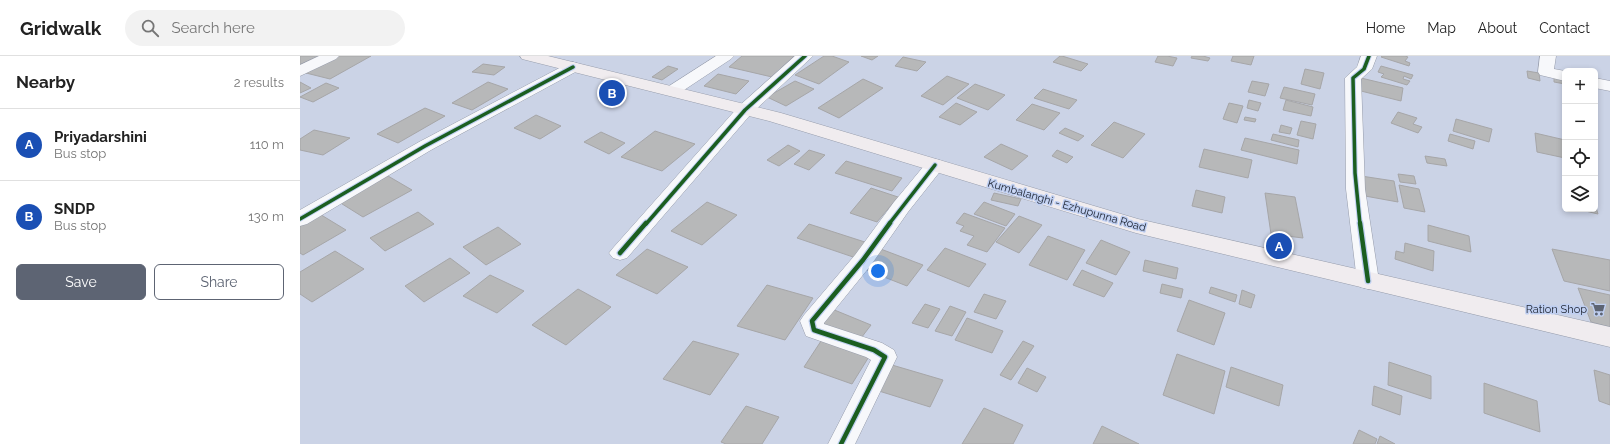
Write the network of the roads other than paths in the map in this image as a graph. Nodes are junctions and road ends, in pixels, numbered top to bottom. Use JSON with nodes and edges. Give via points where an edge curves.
{"nodes":[{"id":1,"x":331,"y":56,"type":"edge"},
{"id":2,"x":528,"y":56,"type":"edge"},
{"id":3,"x":726,"y":56,"type":"edge"},
{"id":4,"x":805,"y":56,"type":"edge"},
{"id":5,"x":1369,"y":56,"type":"edge"},
{"id":6,"x":1548,"y":56,"type":"edge"},
{"id":7,"x":573,"y":66,"type":"junction"},
{"id":8,"x":300,"y":71,"type":"edge"},
{"id":9,"x":1562,"y":75,"type":"edge"},
{"id":10,"x":1598,"y":84,"type":"edge"},
{"id":11,"x":1610,"y":86,"type":"edge"},
{"id":12,"x":672,"y":91,"type":"junction"},
{"id":13,"x":745,"y":110,"type":"junction"},
{"id":14,"x":935,"y":165,"type":"junction"},
{"id":15,"x":300,"y":219,"type":"edge"},
{"id":16,"x":620,"y":253,"type":"dead end"},
{"id":17,"x":1368,"y":281,"type":"junction"},
{"id":18,"x":1610,"y":337,"type":"edge"},
{"id":19,"x":841,"y":444,"type":"edge"}],
"edges":[{"from":1,"to":8,"type":"street"},
{"from":2,"to":7,"type":"main road","name":"Kumbalanghi - Ezhupunna Road"},
{"from":3,"to":12,"type":"street"},
{"from":4,"to":13,"type":"street"},
{"from":5,"to":17,"type":"street","via":[[1364,69],[1353,78],[1358,214]]},
{"from":6,"to":9,"type":"street","via":[[1546,72]]},
{"from":7,"to":12,"type":"main road","name":"Kumbalanghi - Ezhupunna Road"},
{"from":7,"to":15,"type":"street","via":[[425,146]]},
{"from":10,"to":11,"type":"street"},
{"from":12,"to":13,"type":"main road","name":"Kumbalanghi - Ezhupunna Road"},
{"from":13,"to":14,"type":"main road","name":"Kumbalanghi - Ezhupunna Road"},
{"from":13,"to":16,"type":"street"},
{"from":14,"to":17,"type":"main road","name":"Kumbalanghi - Ezhupunna Road","via":[[1136,226]]},
{"from":14,"to":19,"type":"street","via":[[863,260],[812,321],[814,330],[874,350],[885,357]]},
{"from":17,"to":18,"type":"main road","name":"Kumbalanghi - Ezhupunna Road"}]}
